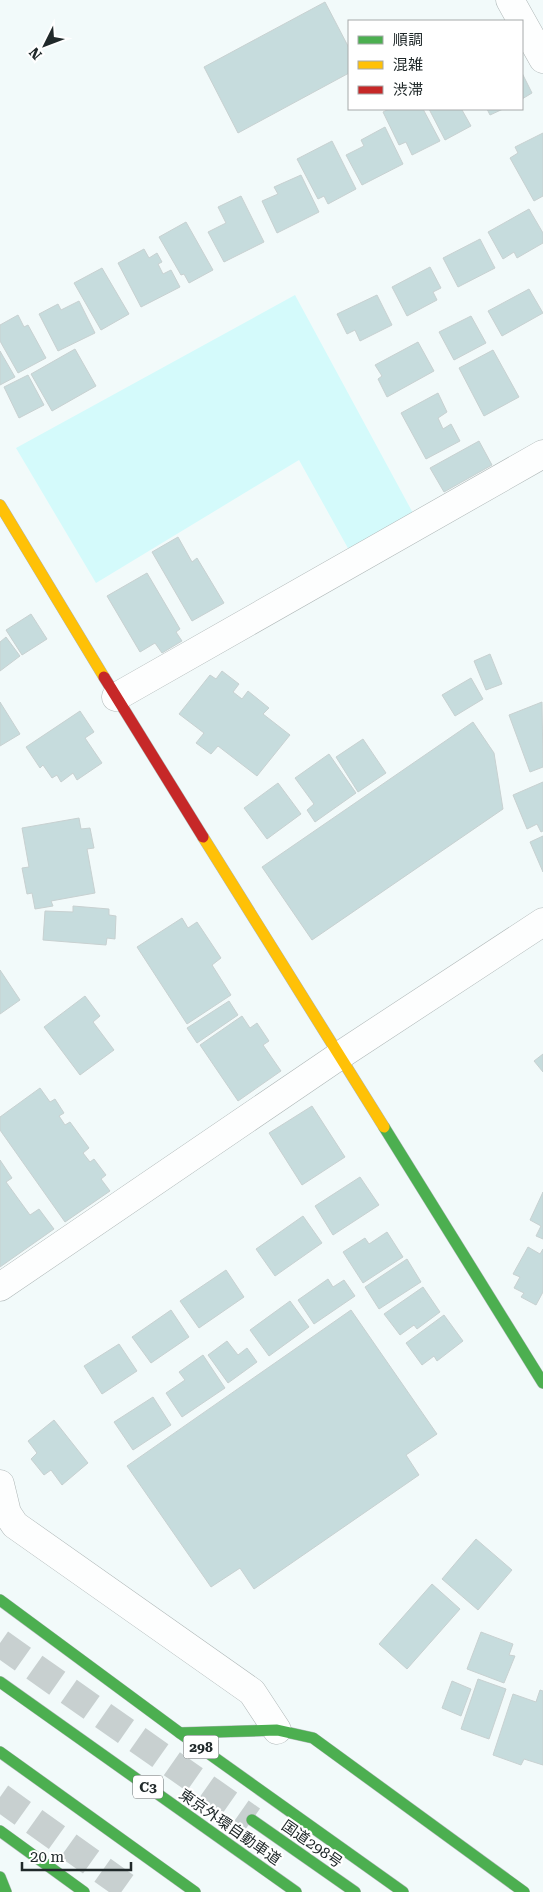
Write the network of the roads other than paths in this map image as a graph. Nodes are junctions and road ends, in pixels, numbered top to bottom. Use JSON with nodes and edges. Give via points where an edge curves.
{"nodes":[{"id":1,"x":510,"y":0,"type":"edge"},
{"id":2,"x":521,"y":20,"type":"edge"},
{"id":3,"x":523,"y":23,"type":"edge"},
{"id":4,"x":543,"y":59,"type":"edge"},
{"id":5,"x":543,"y":454,"type":"edge"},
{"id":6,"x":0,"y":505,"type":"edge"},
{"id":7,"x":116,"y":697,"type":"junction"},
{"id":8,"x":543,"y":922,"type":"edge"},
{"id":9,"x":338,"y":1056,"type":"junction"},
{"id":10,"x":0,"y":1287,"type":"edge"},
{"id":11,"x":543,"y":1383,"type":"edge"},
{"id":12,"x":0,"y":1484,"type":"edge"},
{"id":13,"x":0,"y":1600,"type":"edge"},
{"id":14,"x":0,"y":1682,"type":"edge"},
{"id":15,"x":277,"y":1730,"type":"junction"},
{"id":16,"x":180,"y":1733,"type":"junction"},
{"id":17,"x":0,"y":1752,"type":"edge"},
{"id":18,"x":252,"y":1820,"type":"tunnel mouth"},
{"id":19,"x":0,"y":1831,"type":"edge"},
{"id":20,"x":0,"y":1876,"type":"edge"},
{"id":21,"x":6,"y":1892,"type":"edge"},
{"id":22,"x":84,"y":1892,"type":"edge"},
{"id":23,"x":195,"y":1892,"type":"edge"},
{"id":24,"x":296,"y":1892,"type":"edge"},
{"id":25,"x":355,"y":1892,"type":"edge"},
{"id":26,"x":404,"y":1892,"type":"edge"},
{"id":27,"x":524,"y":1892,"type":"edge"}],
"edges":[{"from":1,"to":2,"type":"street"},
{"from":3,"to":4,"type":"street"},
{"from":5,"to":7,"type":"street"},
{"from":6,"to":7,"type":"main road"},
{"from":7,"to":9,"type":"main road"},
{"from":8,"to":9,"type":"street"},
{"from":9,"to":10,"type":"street"},
{"from":9,"to":11,"type":"main road"},
{"from":12,"to":15,"type":"street","via":[[7,1513],[15,1525],[252,1692]]},
{"from":13,"to":16,"type":"main road","number":"298"},
{"from":14,"to":24,"type":"main road","name":"東京外環自動車道","number":"C3"},
{"from":15,"to":16,"type":"main road"},
{"from":15,"to":27,"type":"main road","via":[[313,1738]]},
{"from":16,"to":26,"type":"main road","number":"298"},
{"from":17,"to":23,"type":"main road"},
{"from":18,"to":25,"type":"main road","name":"国道298号"},
{"from":19,"to":22,"type":"main road"},
{"from":20,"to":21,"type":"main road"}]}
